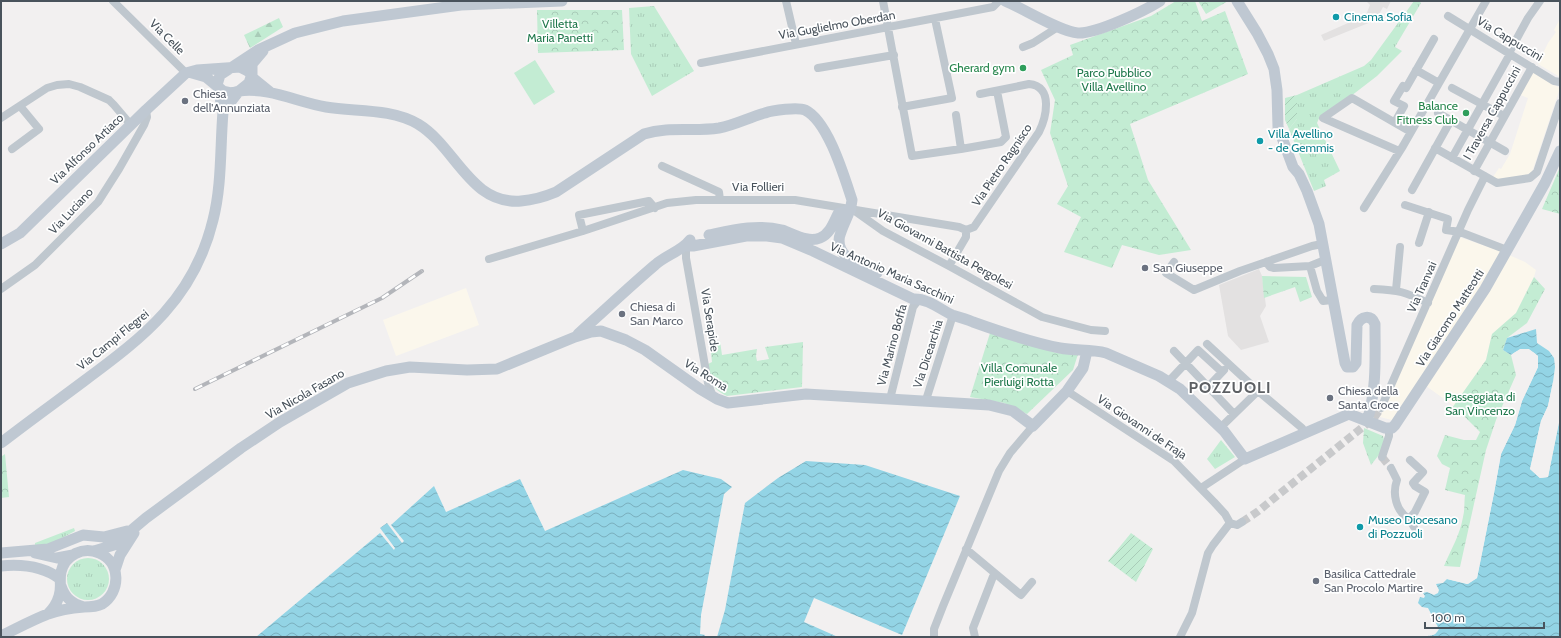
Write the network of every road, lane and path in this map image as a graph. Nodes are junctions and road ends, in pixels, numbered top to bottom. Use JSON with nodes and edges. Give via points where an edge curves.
{"nodes":[{"id":1,"x":113,"y":1,"type":"edge"},
{"id":2,"x":550,"y":1,"type":"edge"},
{"id":3,"x":562,"y":1,"type":"edge"},
{"id":4,"x":786,"y":1,"type":"edge"},
{"id":5,"x":883,"y":1,"type":"edge"},
{"id":6,"x":999,"y":1,"type":"edge"},
{"id":7,"x":1005,"y":1,"type":"edge"},
{"id":8,"x":1160,"y":1,"type":"edge"},
{"id":9,"x":1236,"y":1,"type":"edge"},
{"id":10,"x":1486,"y":1,"type":"edge"},
{"id":11,"x":1540,"y":1,"type":"edge"},
{"id":12,"x":1448,"y":16,"type":"dead end"},
{"id":13,"x":935,"y":19,"type":"junction"},
{"id":14,"x":1058,"y":27,"type":"junction"},
{"id":15,"x":889,"y":28,"type":"junction"},
{"id":16,"x":1470,"y":29,"type":"junction"},
{"id":17,"x":1434,"y":38,"type":"dead end"},
{"id":18,"x":796,"y":44,"type":"junction"},
{"id":19,"x":266,"y":46,"type":"junction"},
{"id":20,"x":1023,"y":47,"type":"dead end"},
{"id":21,"x":1509,"y":54,"type":"junction"},
{"id":22,"x":894,"y":55,"type":"junction"},
{"id":23,"x":701,"y":63,"type":"dead end"},
{"id":24,"x":229,"y":67,"type":"junction"},
{"id":25,"x":1532,"y":67,"type":"junction"},
{"id":26,"x":818,"y":68,"type":"dead end"},
{"id":27,"x":1416,"y":70,"type":"junction"},
{"id":28,"x":189,"y":73,"type":"junction"},
{"id":29,"x":252,"y":74,"type":"junction"},
{"id":30,"x":1439,"y":82,"type":"junction"},
{"id":31,"x":1560,"y":82,"type":"edge"},
{"id":32,"x":218,"y":85,"type":"junction"},
{"id":33,"x":1452,"y":88,"type":"dead end"},
{"id":34,"x":240,"y":91,"type":"junction"},
{"id":35,"x":997,"y":91,"type":"junction"},
{"id":36,"x":270,"y":92,"type":"junction"},
{"id":37,"x":980,"y":94,"type":"dead end"},
{"id":38,"x":1560,"y":103,"type":"edge"},
{"id":39,"x":1482,"y":104,"type":"junction"},
{"id":40,"x":20,"y":106,"type":"junction"},
{"id":41,"x":902,"y":107,"type":"junction"},
{"id":42,"x":146,"y":110,"type":"junction"},
{"id":43,"x":223,"y":112,"type":"junction"},
{"id":44,"x":1438,"y":113,"type":"dead end"},
{"id":45,"x":956,"y":115,"type":"dead end"},
{"id":46,"x":1504,"y":116,"type":"junction"},
{"id":47,"x":1,"y":118,"type":"edge"},
{"id":48,"x":1451,"y":120,"type":"junction"},
{"id":49,"x":1395,"y":122,"type":"junction"},
{"id":50,"x":131,"y":125,"type":"junction"},
{"id":51,"x":1467,"y":129,"type":"junction"},
{"id":52,"x":1411,"y":132,"type":"junction"},
{"id":53,"x":1490,"y":142,"type":"junction"},
{"id":54,"x":1434,"y":148,"type":"junction"},
{"id":55,"x":12,"y":149,"type":"dead end"},
{"id":56,"x":961,"y":150,"type":"junction"},
{"id":57,"x":1560,"y":150,"type":"edge"},
{"id":58,"x":1400,"y":151,"type":"junction"},
{"id":59,"x":1505,"y":151,"type":"dead end"},
{"id":60,"x":1452,"y":158,"type":"junction"},
{"id":61,"x":662,"y":166,"type":"dead end"},
{"id":62,"x":1474,"y":171,"type":"junction"},
{"id":63,"x":1485,"y":176,"type":"junction"},
{"id":64,"x":1412,"y":190,"type":"dead end"},
{"id":65,"x":720,"y":200,"type":"junction"},
{"id":66,"x":1405,"y":205,"type":"dead end"},
{"id":67,"x":622,"y":207,"type":"junction"},
{"id":68,"x":655,"y":208,"type":"junction"},
{"id":69,"x":1364,"y":208,"type":"dead end"},
{"id":70,"x":607,"y":211,"type":"junction"},
{"id":71,"x":1429,"y":212,"type":"junction"},
{"id":72,"x":846,"y":213,"type":"junction"},
{"id":73,"x":624,"y":217,"type":"junction"},
{"id":74,"x":611,"y":221,"type":"junction"},
{"id":75,"x":583,"y":230,"type":"junction"},
{"id":76,"x":966,"y":230,"type":"junction"},
{"id":77,"x":1460,"y":232,"type":"junction"},
{"id":78,"x":1419,"y":243,"type":"dead end"},
{"id":79,"x":1,"y":244,"type":"edge"},
{"id":80,"x":1322,"y":244,"type":"junction"},
{"id":81,"x":686,"y":246,"type":"junction"},
{"id":82,"x":1400,"y":247,"type":"dead end"},
{"id":83,"x":1507,"y":250,"type":"junction"},
{"id":84,"x":489,"y":259,"type":"dead end"},
{"id":85,"x":1325,"y":260,"type":"junction"},
{"id":86,"x":1174,"y":262,"type":"dead end"},
{"id":87,"x":1266,"y":262,"type":"junction"},
{"id":88,"x":949,"y":266,"type":"junction"},
{"id":89,"x":1310,"y":266,"type":"junction"},
{"id":90,"x":1,"y":289,"type":"edge"},
{"id":91,"x":1374,"y":289,"type":"dead end"},
{"id":92,"x":1396,"y":290,"type":"junction"},
{"id":93,"x":919,"y":299,"type":"junction"},
{"id":94,"x":1332,"y":300,"type":"junction"},
{"id":95,"x":1428,"y":303,"type":"junction"},
{"id":96,"x":953,"y":315,"type":"junction"},
{"id":97,"x":1105,"y":331,"type":"dead end"},
{"id":98,"x":575,"y":337,"type":"junction"},
{"id":99,"x":1207,"y":344,"type":"dead end"},
{"id":100,"x":1087,"y":351,"type":"junction"},
{"id":101,"x":1174,"y":351,"type":"dead end"},
{"id":102,"x":1186,"y":363,"type":"junction"},
{"id":103,"x":1229,"y":365,"type":"junction"},
{"id":104,"x":1222,"y":372,"type":"junction"},
{"id":105,"x":1169,"y":381,"type":"junction"},
{"id":106,"x":1208,"y":387,"type":"junction"},
{"id":107,"x":1066,"y":391,"type":"junction"},
{"id":108,"x":1258,"y":391,"type":"junction"},
{"id":109,"x":713,"y":397,"type":"junction"},
{"id":110,"x":890,"y":399,"type":"junction"},
{"id":111,"x":926,"y":400,"type":"junction"},
{"id":112,"x":1382,"y":408,"type":"tunnel mouth"},
{"id":113,"x":1234,"y":414,"type":"junction"},
{"id":114,"x":1367,"y":421,"type":"junction"},
{"id":115,"x":1034,"y":426,"type":"junction"},
{"id":116,"x":1222,"y":429,"type":"junction"},
{"id":117,"x":1389,"y":429,"type":"junction"},
{"id":118,"x":1305,"y":434,"type":"junction"},
{"id":119,"x":1,"y":443,"type":"edge"},
{"id":120,"x":1382,"y":457,"type":"dead end"},
{"id":121,"x":1245,"y":459,"type":"junction"},
{"id":122,"x":1410,"y":460,"type":"dead end"},
{"id":123,"x":1391,"y":468,"type":"tunnel mouth"},
{"id":124,"x":1201,"y":488,"type":"junction"},
{"id":125,"x":1409,"y":519,"type":"junction"},
{"id":126,"x":1242,"y":522,"type":"tunnel mouth"},
{"id":127,"x":141,"y":523,"type":"junction"},
{"id":128,"x":1230,"y":523,"type":"junction"},
{"id":129,"x":1414,"y":527,"type":"dead end"},
{"id":130,"x":132,"y":530,"type":"junction"},
{"id":131,"x":966,"y":549,"type":"junction"},
{"id":132,"x":27,"y":551,"type":"junction"},
{"id":133,"x":94,"y":551,"type":"junction"},
{"id":134,"x":1,"y":553,"type":"edge"},
{"id":135,"x":73,"y":555,"type":"junction"},
{"id":136,"x":1,"y":566,"type":"edge"},
{"id":137,"x":115,"y":570,"type":"junction"},
{"id":138,"x":994,"y":574,"type":"junction"},
{"id":139,"x":60,"y":582,"type":"junction"},
{"id":140,"x":1032,"y":582,"type":"dead end"},
{"id":141,"x":84,"y":607,"type":"junction"},
{"id":142,"x":48,"y":614,"type":"junction"},
{"id":143,"x":973,"y":628,"type":"junction"},
{"id":144,"x":1,"y":636,"type":"edge"},
{"id":145,"x":934,"y":637,"type":"edge"},
{"id":146,"x":969,"y":637,"type":"edge"},
{"id":147,"x":974,"y":637,"type":"edge"},
{"id":148,"x":1180,"y":637,"type":"edge"}],
"edges":[{"from":1,"to":28,"type":"street","name":"Via Celle"},
{"from":2,"to":3,"type":"street"},
{"from":2,"to":19,"type":"street","via":[[461,5],[348,20],[295,33]]},
{"from":4,"to":18,"type":"street"},
{"from":5,"to":15,"type":"street"},
{"from":6,"to":13,"type":"street","name":"Via Guglielmo Oberdan","via":[[993,7]]},
{"from":7,"to":14,"type":"street"},
{"from":8,"to":14,"type":"street","via":[[1127,18],[1089,32],[1077,33]]},
{"from":9,"to":80,"type":"street","via":[[1257,33],[1274,69],[1278,126],[1293,167],[1313,206]]},
{"from":10,"to":16,"type":"street"},
{"from":11,"to":21,"type":"street"},
{"from":12,"to":16,"type":"street","name":"Via Cappuccini"},
{"from":13,"to":15,"type":"street","name":"Via Guglielmo Oberdan"},
{"from":13,"to":41,"type":"street","via":[[952,98]]},
{"from":14,"to":20,"type":"street"},
{"from":15,"to":18,"type":"street","name":"Via Guglielmo Oberdan"},
{"from":15,"to":22,"type":"street"},
{"from":16,"to":21,"type":"street","name":"Via Cappuccini"},
{"from":16,"to":30,"type":"street"},
{"from":17,"to":27,"type":"street"},
{"from":18,"to":23,"type":"street","name":"Via Guglielmo Oberdan"},
{"from":19,"to":24,"type":"street"},
{"from":19,"to":29,"type":"street","via":[[252,64]]},
{"from":21,"to":25,"type":"street","name":"Via Cappuccini"},
{"from":21,"to":39,"type":"street"},
{"from":22,"to":26,"type":"street"},
{"from":22,"to":41,"type":"street"},
{"from":24,"to":28,"type":"street"},
{"from":24,"to":29,"type":"street","via":[[240,67]]},
{"from":24,"to":32,"type":"street","via":[[220,75]]},
{"from":25,"to":31,"type":"street","name":"Via Cappuccini"},
{"from":25,"to":46,"type":"street","name":"I Traversa Cappuccini"},
{"from":27,"to":30,"type":"street"},
{"from":27,"to":49,"type":"street","via":[[1406,88],[1403,86],[1394,101],[1404,106]]},
{"from":28,"to":32,"type":"street","via":[[206,77]]},
{"from":28,"to":42,"type":"street","name":"Via Alfonso Artiaco"},
{"from":29,"to":34,"type":"street","via":[[249,83]]},
{"from":29,"to":36,"type":"street","via":[[254,79]]},
{"from":30,"to":52,"type":"street"},
{"from":32,"to":34,"type":"street","via":[[223,91]]},
{"from":32,"to":43,"type":"street","name":"Via Campi Flegrei"},
{"from":33,"to":39,"type":"street"},
{"from":34,"to":36,"type":"street"},
{"from":34,"to":43,"type":"street"},
{"from":35,"to":37,"type":"street"},
{"from":35,"to":56,"type":"street","via":[[1006,137],[1001,142]]},
{"from":35,"to":76,"type":"street","name":"Via Pietro Ragnisco","via":[[1035,85],[1045,95],[1046,113],[1039,132],[974,227]]},
{"from":36,"to":72,"type":"street","via":[[327,107],[384,113],[410,121],[438,141],[482,191],[510,202],[542,198],[556,192],[644,134],[664,129],[721,128],[767,112],[804,110],[825,131],[852,200]]},
{"from":38,"to":63,"type":"street","via":[[1537,172],[1533,177],[1497,183]]},
{"from":39,"to":46,"type":"street"},
{"from":39,"to":51,"type":"street"},
{"from":40,"to":47,"type":"street"},
{"from":40,"to":50,"type":"street","via":[[47,88],[69,84],[109,100]]},
{"from":40,"to":55,"type":"street","via":[[39,129]]},
{"from":41,"to":56,"type":"street","via":[[912,156]]},
{"from":42,"to":50,"type":"street","name":"Via Alfonso Artiaco"},
{"from":42,"to":90,"type":"street","name":"Via Luciano","via":[[144,125],[98,202],[35,265]]},
{"from":43,"to":119,"type":"street","name":"Via Campi Flegrei","via":[[220,178],[210,233],[196,267],[183,289],[161,318],[143,336]]},
{"from":44,"to":48,"type":"street"},
{"from":45,"to":56,"type":"street"},
{"from":46,"to":53,"type":"street","name":"I Traversa Cappuccini"},
{"from":48,"to":51,"type":"street"},
{"from":48,"to":54,"type":"street"},
{"from":49,"to":52,"type":"street"},
{"from":49,"to":58,"type":"street","via":[[1352,98],[1323,118]]},
{"from":50,"to":79,"type":"street","name":"Via Alfonso Artiaco","via":[[20,232]]},
{"from":51,"to":53,"type":"street"},
{"from":51,"to":60,"type":"street"},
{"from":52,"to":58,"type":"street"},
{"from":53,"to":59,"type":"street"},
{"from":53,"to":62,"type":"street","name":"I Traversa Cappuccini"},
{"from":54,"to":60,"type":"street"},
{"from":54,"to":64,"type":"street"},
{"from":57,"to":83,"type":"street","name":"Via Giacomo Matteotti","via":[[1538,196]]},
{"from":58,"to":69,"type":"street"},
{"from":60,"to":62,"type":"street"},
{"from":61,"to":65,"type":"street","via":[[719,192]]},
{"from":62,"to":63,"type":"street"},
{"from":63,"to":77,"type":"street","name":"Via Tranvai"},
{"from":65,"to":68,"type":"street","name":"Via Follieri","via":[[667,203]]},
{"from":65,"to":72,"type":"street","name":"Via Follieri","via":[[795,200]]},
{"from":66,"to":71,"type":"street"},
{"from":67,"to":68,"type":"street","via":[[649,202]]},
{"from":67,"to":70,"type":"street"},
{"from":67,"to":73,"type":"street"},
{"from":68,"to":73,"type":"street","name":"Via Follieri"},
{"from":70,"to":74,"type":"street"},
{"from":70,"to":75,"type":"street","via":[[579,215]]},
{"from":71,"to":77,"type":"street","via":[[1448,219],[1446,230]]},
{"from":71,"to":78,"type":"street"},
{"from":72,"to":76,"type":"street","name":"Via Follieri"},
{"from":72,"to":81,"type":"street","via":[[820,238],[810,240],[780,230],[760,227],[741,228],[691,239]]},
{"from":72,"to":88,"type":"street","name":"Via Giovanni Battista Pergolesi"},
{"from":72,"to":93,"type":"street","via":[[839,238],[843,255],[916,293]]},
{"from":73,"to":74,"type":"street","name":"Via Follieri"},
{"from":74,"to":75,"type":"street","name":"Via Follieri"},
{"from":75,"to":84,"type":"street","name":"Via Follieri"},
{"from":76,"to":88,"type":"street","name":"Via Pietro Ragnisco","via":[[966,237]]},
{"from":77,"to":83,"type":"street"},
{"from":77,"to":95,"type":"street","name":"Via Tranvai"},
{"from":80,"to":85,"type":"street"},
{"from":80,"to":87,"type":"street"},
{"from":81,"to":93,"type":"street","name":"Via Antonio Maria Sacchini","via":[[746,236],[782,238],[913,299]]},
{"from":81,"to":98,"type":"street","via":[[656,264]]},
{"from":81,"to":109,"type":"street","name":"Via Serapide","via":[[702,348]]},
{"from":82,"to":92,"type":"street"},
{"from":83,"to":117,"type":"street","name":"Via Giacomo Matteotti","via":[[1485,289],[1395,425]]},
{"from":85,"to":89,"type":"street"},
{"from":85,"to":94,"type":"street"},
{"from":86,"to":87,"type":"street","via":[[1166,273],[1194,290]]},
{"from":87,"to":89,"type":"street","via":[[1274,268]]},
{"from":88,"to":97,"type":"street","name":"Via Giovanni Battista Pergolesi","via":[[1042,317],[1068,326]]},
{"from":89,"to":94,"type":"street","via":[[1317,291],[1323,301]]},
{"from":91,"to":92,"type":"street"},
{"from":92,"to":95,"type":"street"},
{"from":93,"to":96,"type":"street","name":"Via Antonio Maria Sacchini"},
{"from":93,"to":110,"type":"street","name":"Via Marino Boffa","via":[[914,307]]},
{"from":94,"to":114,"type":"street","via":[[1344,363],[1347,367],[1353,367],[1356,363],[1359,320],[1368,317],[1375,324],[1375,381]]},
{"from":95,"to":112,"type":"street","name":"Via Tranvai"},
{"from":96,"to":100,"type":"street","name":"Via Antonio Maria Sacchini","via":[[1042,344]]},
{"from":96,"to":111,"type":"street","name":"Via Dicearchia"},
{"from":98,"to":109,"type":"street","name":"Via Roma","via":[[601,331],[626,340]]},
{"from":98,"to":127,"type":"street","name":"Via Nicola Fasano","via":[[497,369],[410,367],[374,374],[348,383],[241,448]]},
{"from":99,"to":103,"type":"street"},
{"from":100,"to":105,"type":"street","name":"Via Antonio Maria Sacchini","via":[[1106,353]]},
{"from":100,"to":107,"type":"street","via":[[1083,368]]},
{"from":101,"to":102,"type":"street"},
{"from":102,"to":104,"type":"street","via":[[1198,350]]},
{"from":102,"to":105,"type":"street"},
{"from":102,"to":106,"type":"street"},
{"from":103,"to":104,"type":"street"},
{"from":103,"to":108,"type":"street"},
{"from":104,"to":106,"type":"street"},
{"from":105,"to":116,"type":"street","name":"Via Antonio Maria Sacchini"},
{"from":106,"to":113,"type":"street"},
{"from":107,"to":115,"type":"street"},
{"from":107,"to":124,"type":"street","name":"Via Giovanni de Fraja","via":[[1174,461]]},
{"from":108,"to":113,"type":"street"},
{"from":108,"to":118,"type":"street","via":[[1302,428]]},
{"from":109,"to":110,"type":"street","name":"Via Roma","via":[[734,403],[806,394]]},
{"from":110,"to":111,"type":"street","name":"Via Roma"},
{"from":111,"to":115,"type":"street","name":"Via Roma","via":[[989,404],[1013,411]]},
{"from":113,"to":116,"type":"street"},
{"from":114,"to":117,"type":"street"},
{"from":114,"to":118,"type":"street","via":[[1349,414]]},
{"from":115,"to":131,"type":"street","via":[[1010,454],[1000,471]]},
{"from":116,"to":121,"type":"street","name":"Via Antonio Maria Sacchini"},
{"from":117,"to":120,"type":"street","via":[[1390,436]]},
{"from":118,"to":121,"type":"street"},
{"from":121,"to":124,"type":"street"},
{"from":122,"to":125,"type":"street","via":[[1422,472],[1413,483],[1425,492]]},
{"from":123,"to":125,"type":"street","via":[[1397,480],[1394,488],[1397,506]]},
{"from":124,"to":128,"type":"street","name":"Via Giovanni de Fraja"},
{"from":125,"to":129,"type":"street"},
{"from":126,"to":128,"type":"street"},
{"from":127,"to":130,"type":"street","name":"Via Nicola Fasano"},
{"from":127,"to":137,"type":"street","via":[[120,555]]},
{"from":128,"to":148,"type":"street","via":[[1208,553],[1192,613]]},
{"from":130,"to":132,"type":"street","via":[[104,537],[83,535],[54,548]]},
{"from":130,"to":133,"type":"street","name":"Via Nicola Fasano","via":[[114,545]]},
{"from":131,"to":138,"type":"street"},
{"from":131,"to":145,"type":"street","via":[[934,629]]},
{"from":132,"to":134,"type":"street"},
{"from":132,"to":135,"type":"street","via":[[55,558]]},
{"from":133,"to":135,"type":"street"},
{"from":133,"to":137,"type":"street","via":[[107,557]]},
{"from":135,"to":139,"type":"street","via":[[63,565]]},
{"from":136,"to":139,"type":"street","via":[[36,567],[48,571]]},
{"from":137,"to":141,"type":"street","via":[[116,586],[110,597],[100,605]]},
{"from":138,"to":140,"type":"street","via":[[1021,595]]},
{"from":138,"to":143,"type":"street"},
{"from":139,"to":141,"type":"street","via":[[69,600]]},
{"from":139,"to":142,"type":"street","via":[[58,600]]},
{"from":141,"to":142,"type":"street"},
{"from":142,"to":144,"type":"street"},
{"from":143,"to":146,"type":"street"},
{"from":143,"to":147,"type":"street"}]}
